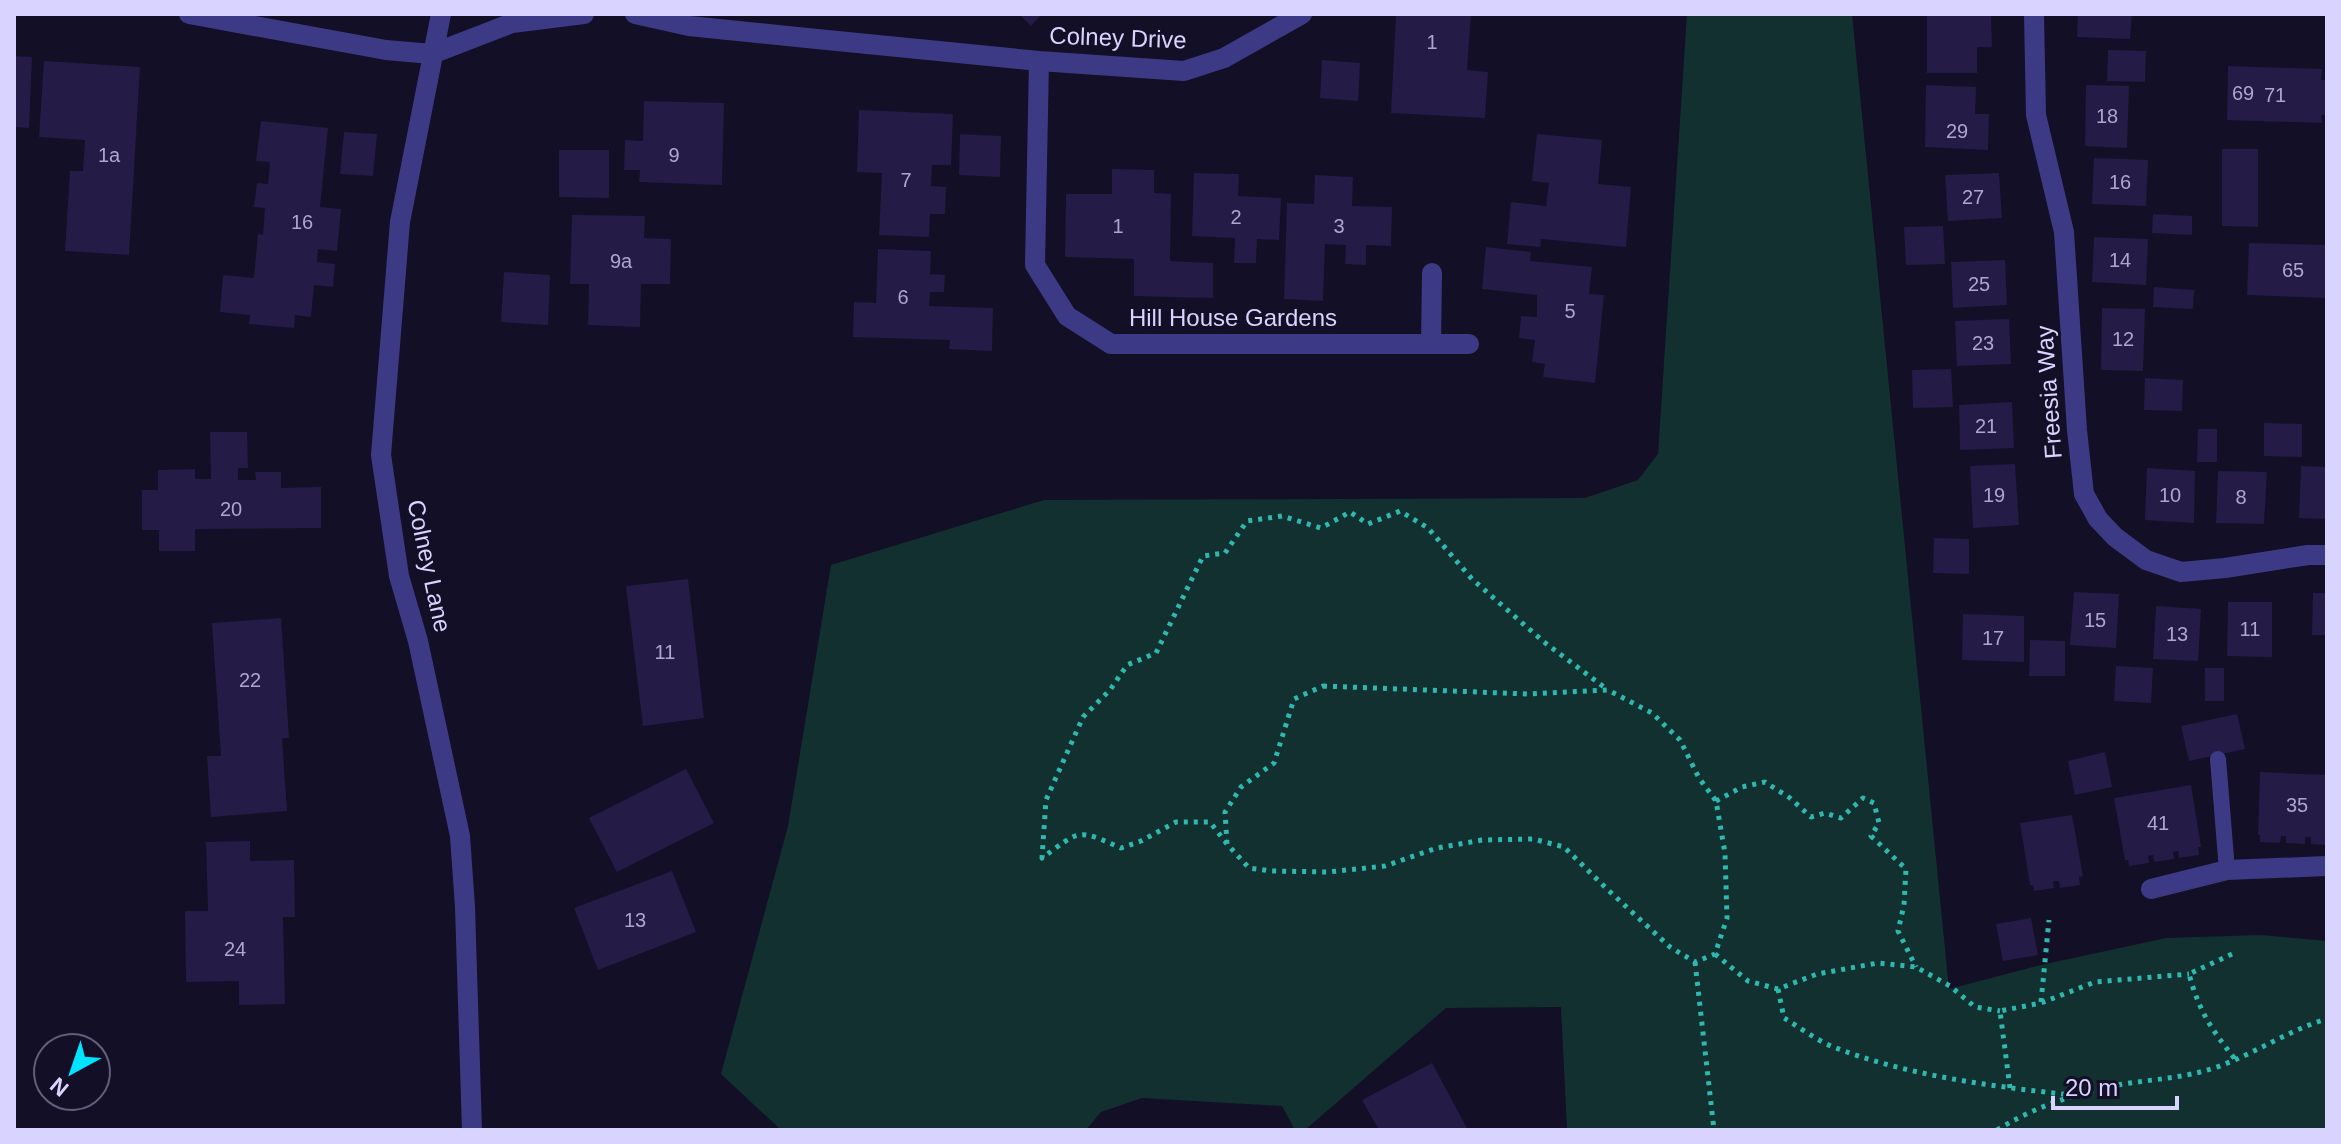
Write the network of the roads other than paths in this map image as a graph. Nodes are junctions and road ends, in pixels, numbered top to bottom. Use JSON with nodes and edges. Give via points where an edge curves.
{"nodes":[{"id":1,"x":189,"y":14,"type":"edge"},
{"id":2,"x":441,"y":14,"type":"edge"},
{"id":3,"x":584,"y":14,"type":"edge"},
{"id":4,"x":635,"y":14,"type":"edge"},
{"id":5,"x":1302,"y":14,"type":"edge"},
{"id":6,"x":2034,"y":14,"type":"edge"},
{"id":7,"x":432,"y":54,"type":"junction"},
{"id":8,"x":1039,"y":61,"type":"junction"},
{"id":9,"x":1432,"y":273,"type":"dead end"},
{"id":10,"x":1431,"y":344,"type":"junction"},
{"id":11,"x":1469,"y":344,"type":"dead end"},
{"id":12,"x":2327,"y":555,"type":"edge"},
{"id":13,"x":2218,"y":759,"type":"dead end"},
{"id":14,"x":2327,"y":866,"type":"edge"},
{"id":15,"x":2227,"y":870,"type":"junction"},
{"id":16,"x":2151,"y":889,"type":"dead end"},
{"id":17,"x":472,"y":1130,"type":"edge"}],
"edges":[{"from":1,"to":7,"type":"street"},
{"from":2,"to":7,"type":"street","name":"Colney Lane"},
{"from":3,"to":7,"type":"street","via":[[512,23]]},
{"from":4,"to":8,"type":"street","name":"Colney Drive","via":[[689,26]]},
{"from":5,"to":8,"type":"street","name":"Colney Drive","via":[[1224,58],[1184,71]]},
{"from":6,"to":12,"type":"street","name":"Freesia Way","via":[[2036,115],[2064,232],[2084,494],[2115,537],[2146,560],[2181,572]]},
{"from":7,"to":17,"type":"street","name":"Colney Lane","via":[[400,222],[381,455],[399,576],[460,836]]},
{"from":8,"to":10,"type":"street","name":"Hill House Gardens","via":[[1035,265],[1067,316],[1111,344]]},
{"from":9,"to":10,"type":"street"},
{"from":10,"to":11,"type":"street","name":"Hill House Gardens"},
{"from":13,"to":15,"type":"lane"},
{"from":14,"to":15,"type":"street"},
{"from":15,"to":16,"type":"street"}]}
